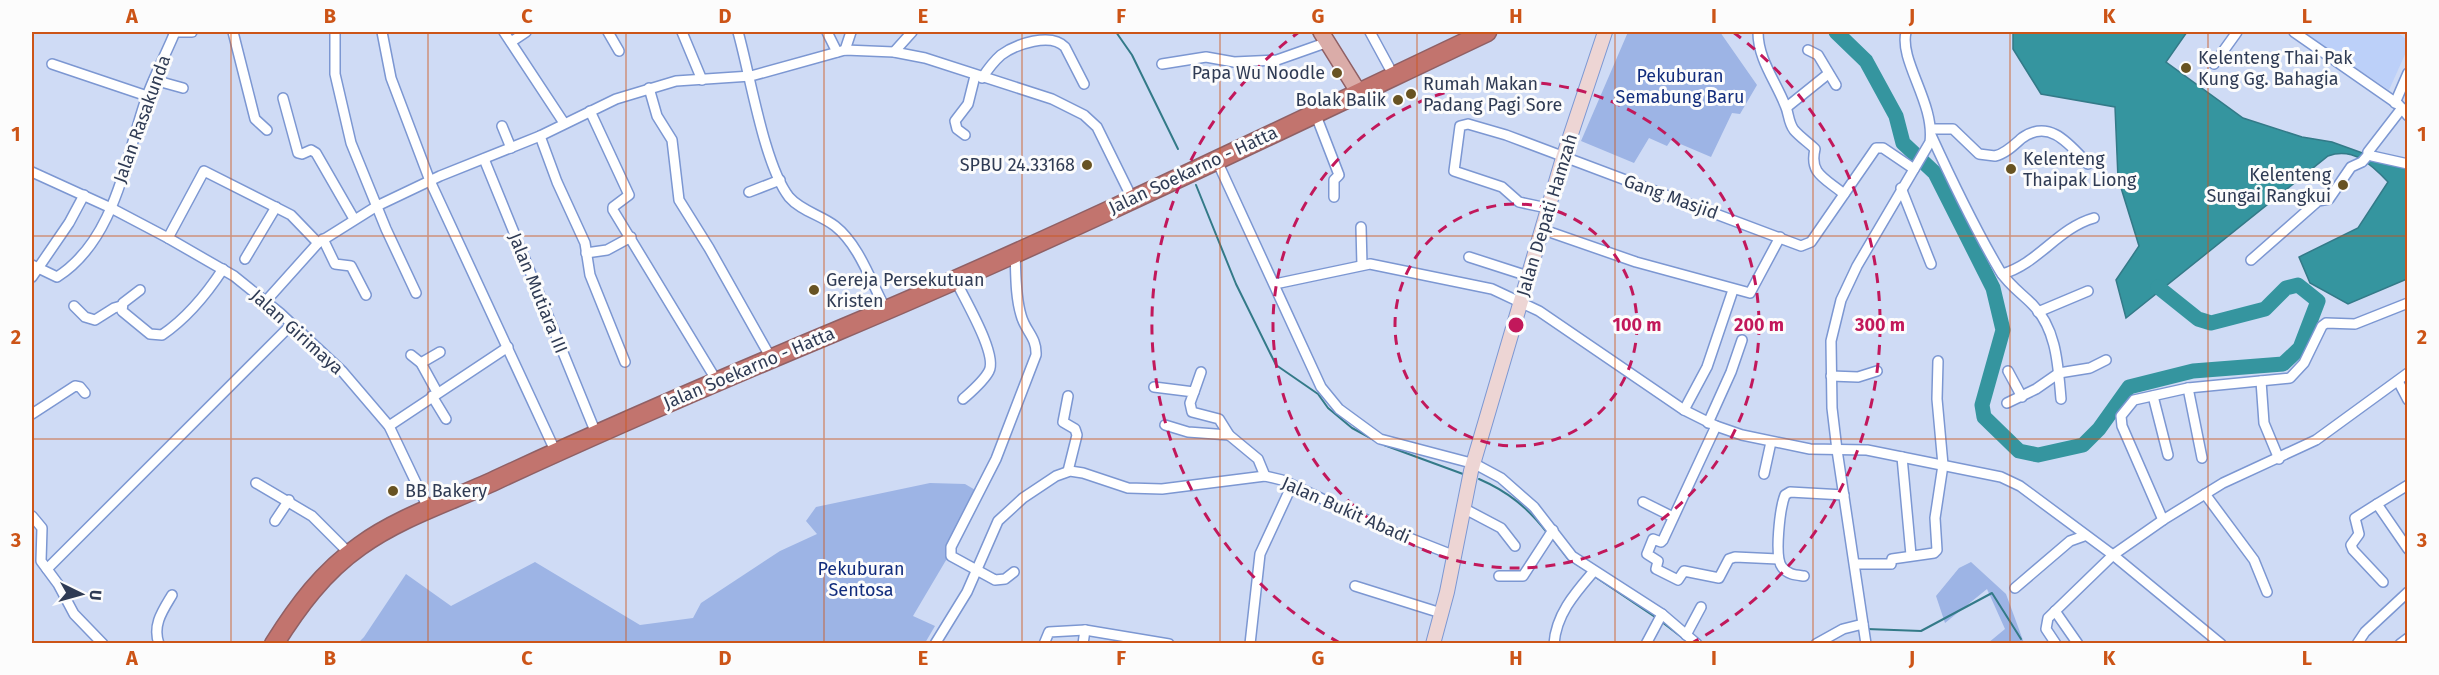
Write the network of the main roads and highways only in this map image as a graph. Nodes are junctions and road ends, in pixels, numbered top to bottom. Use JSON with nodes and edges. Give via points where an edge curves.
{"nodes":[{"id":1,"x":1462,"y":32,"type":"edge"},
{"id":2,"x":1487,"y":32,"type":"edge"},
{"id":3,"x":1605,"y":32,"type":"edge"},
{"id":4,"x":1325,"y":37,"type":"edge"},
{"id":5,"x":1357,"y":88,"type":"junction"},
{"id":6,"x":1215,"y":156,"type":"junction"},
{"id":7,"x":793,"y":345,"type":"junction"},
{"id":8,"x":427,"y":506,"type":"junction"},
{"id":9,"x":264,"y":644,"type":"edge"},
{"id":10,"x":274,"y":644,"type":"edge"},
{"id":11,"x":1432,"y":644,"type":"edge"}],
"edges":[{"from":1,"to":5,"type":"highway","name":"Jalan Soekarno - Hatta","via":[[1389,67]]},
{"from":2,"to":5,"type":"highway","name":"Jalan Soekarno - Hatta"},
{"from":3,"to":11,"type":"main road","name":"Jalan Depati Hamzah","via":[[1520,302],[1475,464]]},
{"from":4,"to":5,"type":"main road"},
{"from":5,"to":6,"type":"highway","name":"Jalan Soekarno - Hatta"},
{"from":5,"to":6,"type":"highway","name":"Jalan Soekarno - Hatta","via":[[1315,113]]},
{"from":6,"to":7,"type":"highway","name":"Jalan Soekarno - Hatta","via":[[1128,190]]},
{"from":6,"to":7,"type":"highway","name":"Jalan Soekarno - Hatta","via":[[955,279]]},
{"from":7,"to":8,"type":"highway","name":"Jalan Soekarno - Hatta"},
{"from":7,"to":8,"type":"highway","name":"Jalan Soekarno - Hatta","via":[[712,373],[552,444]]},
{"from":8,"to":9,"type":"highway","name":"Jalan Soekarno - Hatta","via":[[374,527],[343,547],[303,585]]},
{"from":8,"to":10,"type":"highway","name":"Jalan Soekarno - Hatta","via":[[372,538],[333,567],[296,610]]}]}
